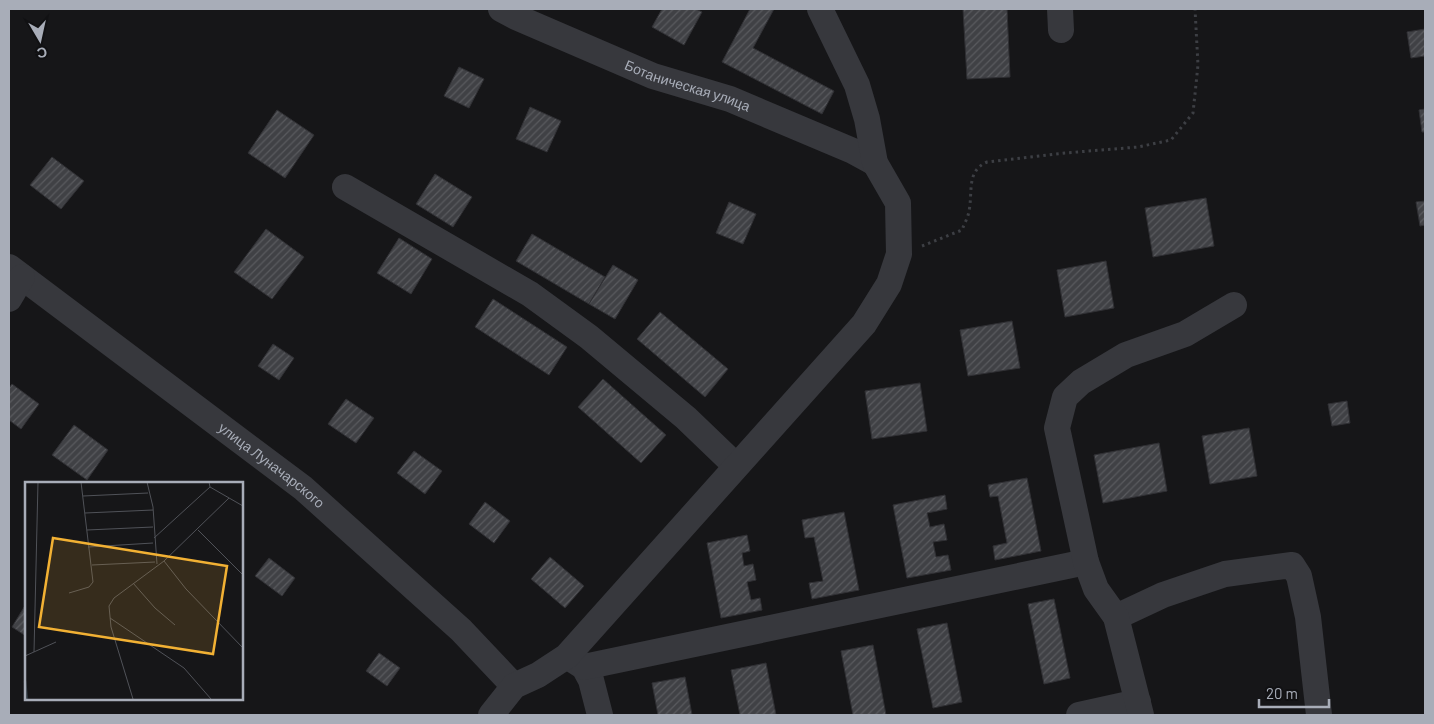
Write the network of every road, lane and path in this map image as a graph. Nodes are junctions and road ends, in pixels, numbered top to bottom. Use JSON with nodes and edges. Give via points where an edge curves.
{"nodes":[{"id":1,"x":501,"y":9,"type":"edge"},
{"id":2,"x":820,"y":9,"type":"edge"},
{"id":3,"x":1195,"y":9,"type":"edge"},
{"id":4,"x":875,"y":163,"type":"junction"},
{"id":5,"x":345,"y":188,"type":"dead end"},
{"id":6,"x":899,"y":254,"type":"junction"},
{"id":7,"x":15,"y":272,"type":"edge"},
{"id":8,"x":9,"y":299,"type":"edge"},
{"id":9,"x":1234,"y":305,"type":"dead end"},
{"id":10,"x":736,"y":466,"type":"junction"},
{"id":11,"x":1086,"y":562,"type":"junction"},
{"id":12,"x":1116,"y":617,"type":"junction"},
{"id":13,"x":575,"y":661,"type":"junction"},
{"id":14,"x":514,"y":686,"type":"junction"},
{"id":15,"x":1140,"y":709,"type":"edge"},
{"id":16,"x":490,"y":715,"type":"edge"},
{"id":17,"x":600,"y":715,"type":"edge"},
{"id":18,"x":1079,"y":715,"type":"edge"},
{"id":19,"x":1320,"y":715,"type":"edge"}],
"edges":[{"from":1,"to":4,"type":"street","name":"Ботаническая улица","via":[[652,76],[730,99]]},
{"from":2,"to":4,"type":"street","via":[[857,85]]},
{"from":3,"to":6,"type":"path","via":[[1198,65],[1193,113],[1171,140],[1138,147],[979,165],[972,179],[969,213],[962,230]]},
{"from":4,"to":6,"type":"street","via":[[898,203]]},
{"from":5,"to":10,"type":"street","via":[[530,294],[589,337],[686,418]]},
{"from":6,"to":10,"type":"street","via":[[888,284],[864,324]]},
{"from":7,"to":8,"type":"street"},
{"from":7,"to":14,"type":"street","name":"улица Луначарского","via":[[303,488],[461,630]]},
{"from":9,"to":11,"type":"street","via":[[1185,334],[1126,355],[1081,382],[1065,397],[1057,428]]},
{"from":10,"to":13,"type":"street"},
{"from":11,"to":12,"type":"street","via":[[1096,589]]},
{"from":11,"to":13,"type":"street"},
{"from":12,"to":15,"type":"street"},
{"from":12,"to":19,"type":"street","via":[[1162,595],[1225,574],[1292,565],[1299,576],[1308,617]]},
{"from":13,"to":14,"type":"street"},
{"from":13,"to":17,"type":"street","via":[[591,680]]},
{"from":14,"to":16,"type":"street"},
{"from":15,"to":18,"type":"street"}]}
